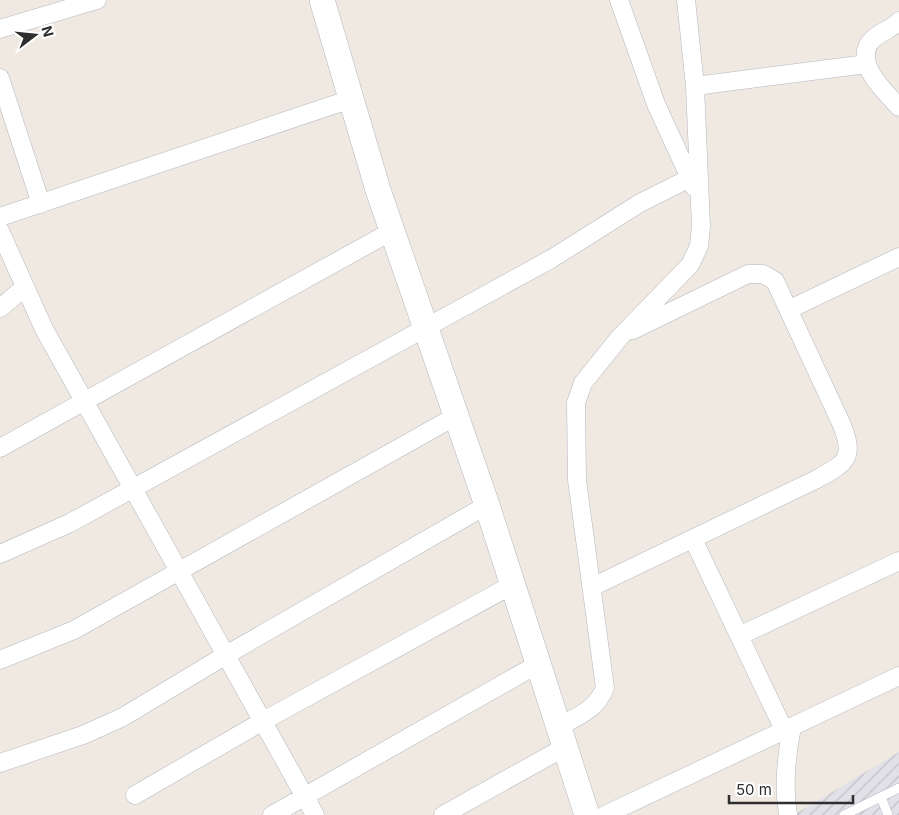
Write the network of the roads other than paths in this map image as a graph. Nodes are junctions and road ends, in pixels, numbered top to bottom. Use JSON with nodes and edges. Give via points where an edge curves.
{"nodes":[{"id":1,"x":97,"y":0,"type":"edge"},
{"id":2,"x":322,"y":0,"type":"edge"},
{"id":3,"x":619,"y":0,"type":"edge"},
{"id":4,"x":686,"y":0,"type":"edge"},
{"id":5,"x":899,"y":21,"type":"edge"},
{"id":6,"x":0,"y":29,"type":"edge"},
{"id":7,"x":867,"y":64,"type":"junction"},
{"id":8,"x":0,"y":78,"type":"edge"},
{"id":9,"x":695,"y":86,"type":"junction"},
{"id":10,"x":351,"y":99,"type":"junction"},
{"id":11,"x":899,"y":106,"type":"edge"},
{"id":12,"x":6,"y":119,"type":"edge"},
{"id":13,"x":690,"y":178,"type":"junction"},
{"id":14,"x":698,"y":196,"type":"junction"},
{"id":15,"x":41,"y":204,"type":"junction"},
{"id":16,"x":0,"y":218,"type":"edge"},
{"id":17,"x":0,"y":231,"type":"edge"},
{"id":18,"x":392,"y":231,"type":"junction"},
{"id":19,"x":899,"y":257,"type":"edge"},
{"id":20,"x":25,"y":287,"type":"junction"},
{"id":21,"x":0,"y":308,"type":"edge"},
{"id":22,"x":790,"y":309,"type":"junction"},
{"id":23,"x":424,"y":327,"type":"junction"},
{"id":24,"x":620,"y":338,"type":"junction"},
{"id":25,"x":84,"y":400,"type":"junction"},
{"id":26,"x":456,"y":416,"type":"junction"},
{"id":27,"x":0,"y":448,"type":"edge"},
{"id":28,"x":132,"y":487,"type":"junction"},
{"id":29,"x":486,"y":505,"type":"junction"},
{"id":30,"x":693,"y":539,"type":"junction"},
{"id":31,"x":0,"y":554,"type":"edge"},
{"id":32,"x":899,"y":561,"type":"edge"},
{"id":33,"x":178,"y":570,"type":"junction"},
{"id":34,"x":512,"y":585,"type":"junction"},
{"id":35,"x":592,"y":587,"type":"junction"},
{"id":36,"x":739,"y":636,"type":"junction"},
{"id":37,"x":226,"y":655,"type":"junction"},
{"id":38,"x":0,"y":660,"type":"edge"},
{"id":39,"x":538,"y":664,"type":"junction"},
{"id":40,"x":899,"y":676,"type":"edge"},
{"id":41,"x":263,"y":722,"type":"junction"},
{"id":42,"x":788,"y":729,"type":"junction"},
{"id":43,"x":562,"y":737,"type":"junction"},
{"id":44,"x":0,"y":763,"type":"edge"},
{"id":45,"x":899,"y":788,"type":"edge"},
{"id":46,"x":135,"y":795,"type":"dead end"},
{"id":47,"x":304,"y":796,"type":"junction"},
{"id":48,"x":881,"y":797,"type":"junction"},
{"id":49,"x":272,"y":815,"type":"edge"},
{"id":50,"x":315,"y":815,"type":"edge"},
{"id":51,"x":443,"y":815,"type":"edge"},
{"id":52,"x":587,"y":815,"type":"edge"},
{"id":53,"x":605,"y":815,"type":"edge"},
{"id":54,"x":788,"y":815,"type":"edge"},
{"id":55,"x":844,"y":815,"type":"edge"},
{"id":56,"x":888,"y":815,"type":"edge"}],
"edges":[{"from":1,"to":6,"type":"street"},
{"from":2,"to":10,"type":"street"},
{"from":3,"to":13,"type":"street","via":[[656,104]]},
{"from":4,"to":9,"type":"street"},
{"from":5,"to":7,"type":"street","via":[[871,41],[866,51]]},
{"from":7,"to":9,"type":"street"},
{"from":7,"to":11,"type":"street","via":[[878,86]]},
{"from":8,"to":12,"type":"street"},
{"from":9,"to":14,"type":"street"},
{"from":10,"to":15,"type":"street"},
{"from":10,"to":18,"type":"street"},
{"from":12,"to":15,"type":"street"},
{"from":13,"to":14,"type":"street"},
{"from":13,"to":23,"type":"street","via":[[640,202],[551,259]]},
{"from":14,"to":24,"type":"street","via":[[701,226],[698,246],[690,265]]},
{"from":15,"to":16,"type":"street"},
{"from":17,"to":20,"type":"street"},
{"from":18,"to":23,"type":"street"},
{"from":18,"to":25,"type":"street"},
{"from":19,"to":22,"type":"street"},
{"from":20,"to":21,"type":"street"},
{"from":20,"to":25,"type":"street"},
{"from":22,"to":24,"type":"street","via":[[775,281],[762,274],[748,274]]},
{"from":22,"to":30,"type":"street","via":[[841,424],[848,442],[848,453],[841,466]]},
{"from":23,"to":26,"type":"street"},
{"from":23,"to":28,"type":"street"},
{"from":24,"to":35,"type":"street","via":[[582,383],[576,403],[577,480]]},
{"from":25,"to":27,"type":"street"},
{"from":25,"to":28,"type":"street"},
{"from":26,"to":29,"type":"street"},
{"from":26,"to":33,"type":"street"},
{"from":28,"to":31,"type":"street","via":[[70,523]]},
{"from":28,"to":33,"type":"street"},
{"from":29,"to":34,"type":"street"},
{"from":29,"to":37,"type":"street"},
{"from":30,"to":35,"type":"street"},
{"from":30,"to":36,"type":"street"},
{"from":32,"to":36,"type":"street"},
{"from":33,"to":37,"type":"street"},
{"from":33,"to":38,"type":"street","via":[[74,630]]},
{"from":34,"to":39,"type":"street"},
{"from":34,"to":41,"type":"street"},
{"from":35,"to":43,"type":"street","via":[[604,688],[600,700]]},
{"from":36,"to":42,"type":"street"},
{"from":37,"to":41,"type":"street"},
{"from":37,"to":44,"type":"street","via":[[123,717],[83,735]]},
{"from":39,"to":43,"type":"street"},
{"from":39,"to":47,"type":"street"},
{"from":40,"to":42,"type":"street"},
{"from":41,"to":46,"type":"street"},
{"from":41,"to":47,"type":"street"},
{"from":42,"to":53,"type":"street"},
{"from":42,"to":54,"type":"street","via":[[785,799]]},
{"from":43,"to":51,"type":"street"},
{"from":43,"to":52,"type":"street"},
{"from":45,"to":48,"type":"lane"},
{"from":47,"to":49,"type":"street"},
{"from":47,"to":50,"type":"street"},
{"from":48,"to":55,"type":"lane"},
{"from":48,"to":56,"type":"lane"}]}
